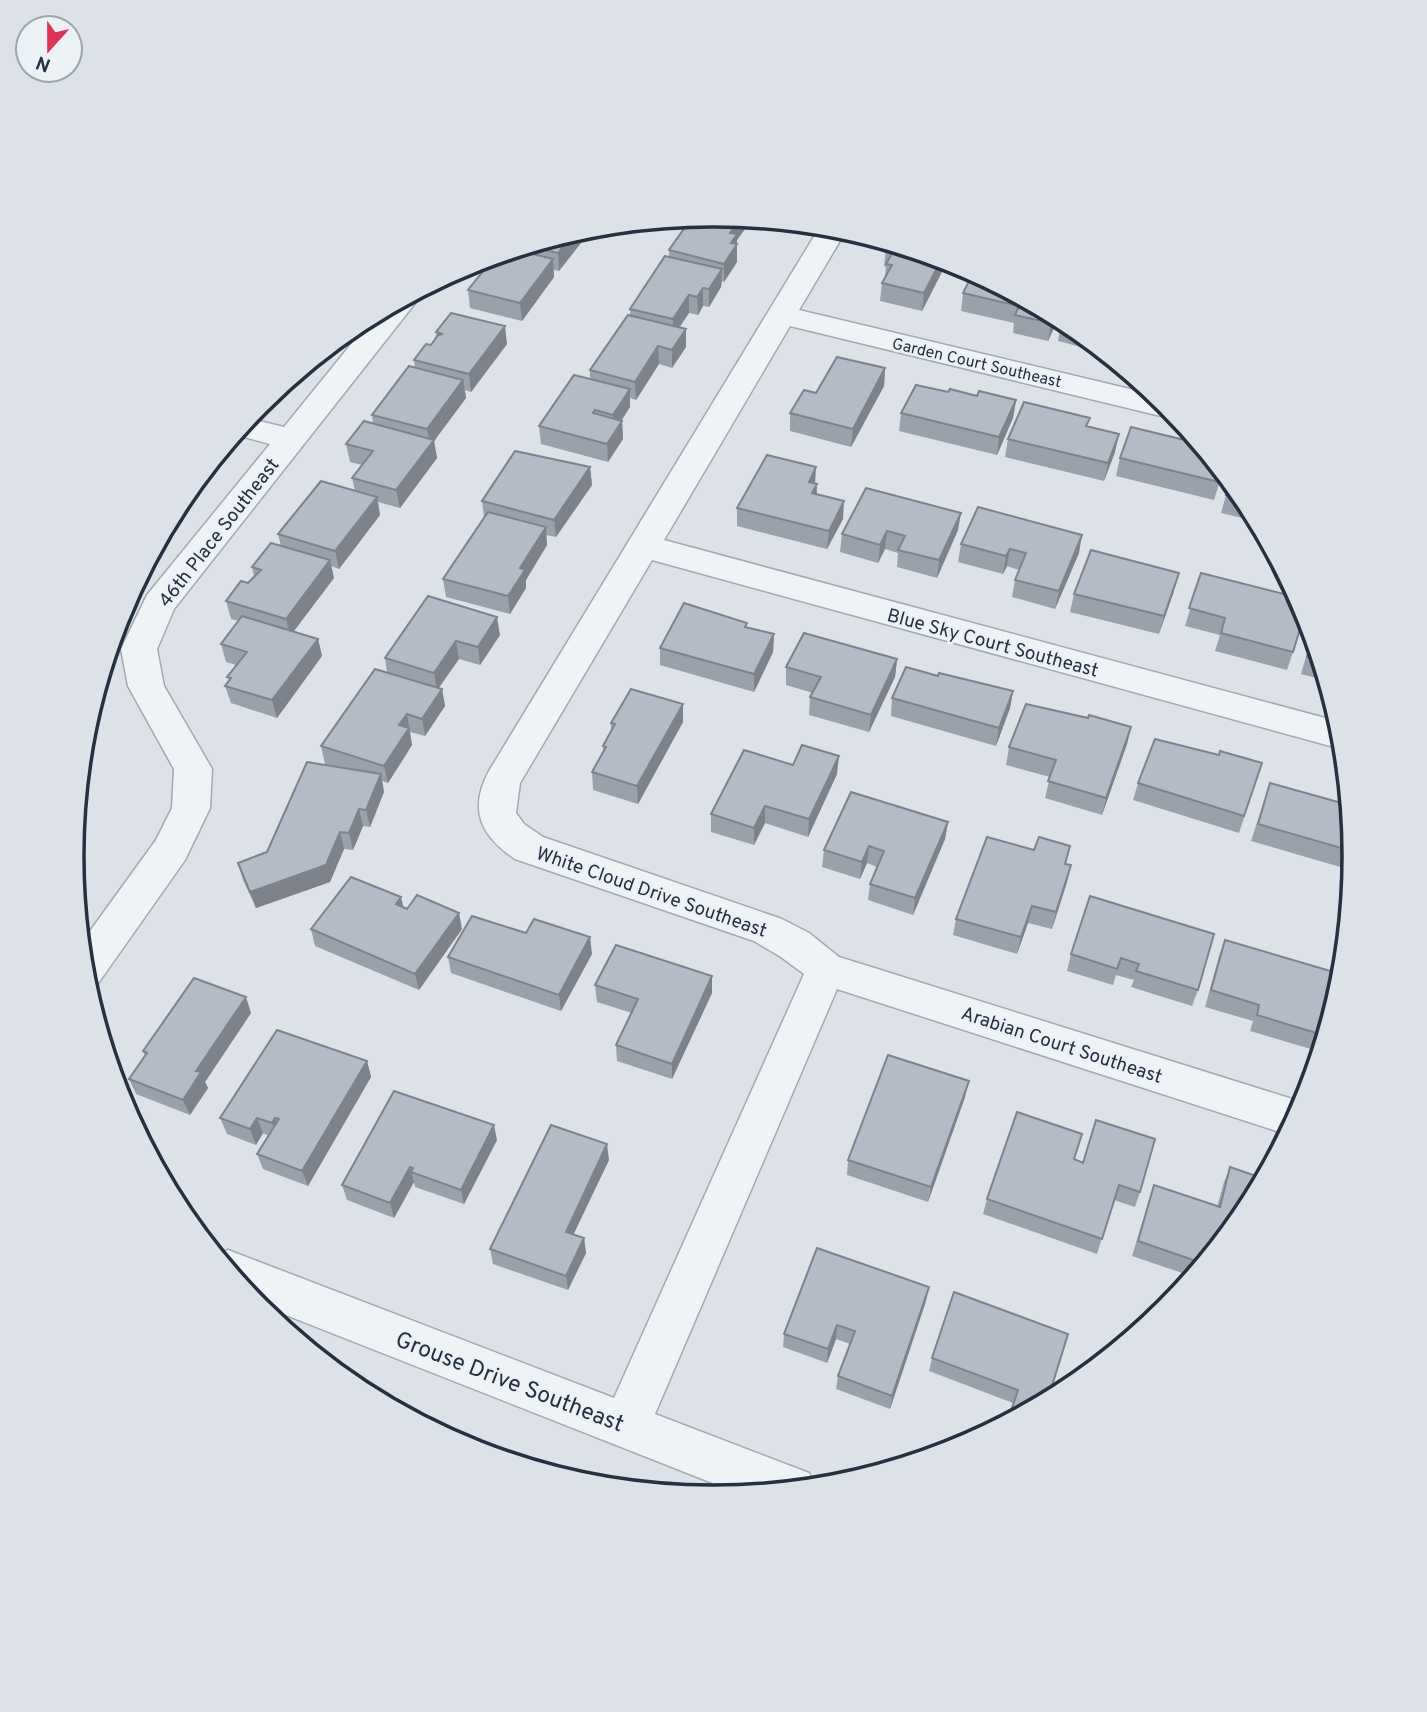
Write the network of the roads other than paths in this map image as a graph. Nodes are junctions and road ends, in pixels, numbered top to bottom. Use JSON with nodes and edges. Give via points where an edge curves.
{"nodes":[{"id":1,"x":828,"y":238,"type":"edge"},
{"id":2,"x":781,"y":315,"type":"junction"},
{"id":3,"x":388,"y":318,"type":"edge"},
{"id":4,"x":1151,"y":404,"type":"edge"},
{"id":5,"x":251,"y":429,"type":"edge"},
{"id":6,"x":290,"y":439,"type":"junction"},
{"id":7,"x":642,"y":546,"type":"junction"},
{"id":8,"x":123,"y":651,"type":"edge"},
{"id":9,"x":1331,"y":733,"type":"edge"},
{"id":10,"x":93,"y":959,"type":"edge"},
{"id":11,"x":826,"y":969,"type":"junction"},
{"id":12,"x":1286,"y":1116,"type":"edge"},
{"id":13,"x":247,"y":1278,"type":"edge"},
{"id":14,"x":626,"y":1426,"type":"junction"},
{"id":15,"x":772,"y":1482,"type":"edge"}],
"edges":[{"from":1,"to":2,"type":"street","name":"White Cloud Drive Southeast"},
{"from":2,"to":4,"type":"street","name":"Garden Court Southeast"},
{"from":2,"to":7,"type":"street","name":"White Cloud Drive Southeast"},
{"from":3,"to":6,"type":"street","name":"46th Place Southeast"},
{"from":5,"to":6,"type":"street"},
{"from":6,"to":8,"type":"street","name":"46th Place Southeast"},
{"from":7,"to":9,"type":"street","name":"Blue Sky Court Southeast"},
{"from":7,"to":11,"type":"street","name":"White Cloud Drive Southeast","via":[[502,781],[495,801],[498,819],[507,835],[529,848],[768,929]]},
{"from":8,"to":10,"type":"street","name":"46th Place Southeast","via":[[192,769],[191,808],[171,849]]},
{"from":11,"to":12,"type":"street","name":"Arabian Court Southeast"},
{"from":11,"to":14,"type":"street"},
{"from":13,"to":14,"type":"street","name":"Grouse Drive Southeast"},
{"from":14,"to":15,"type":"street","name":"Grouse Drive Southeast"}]}
